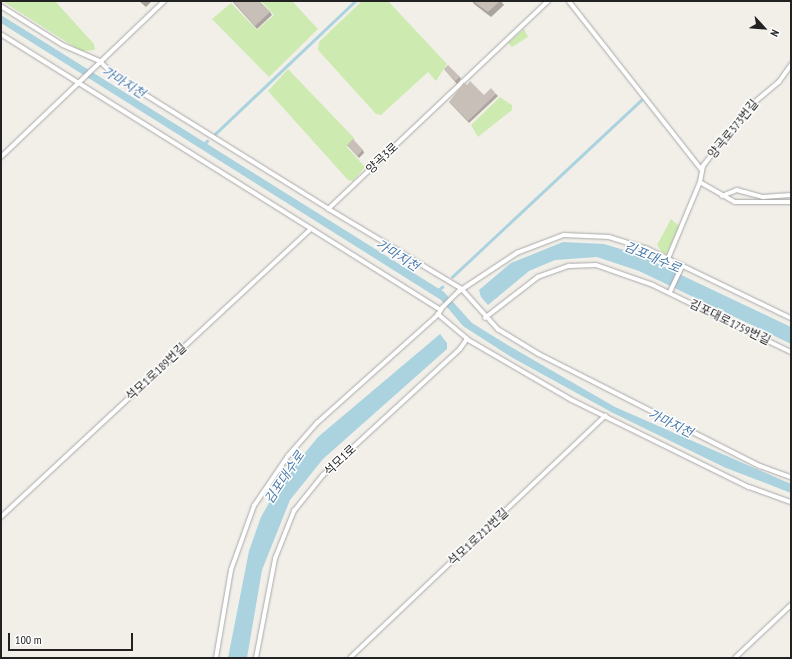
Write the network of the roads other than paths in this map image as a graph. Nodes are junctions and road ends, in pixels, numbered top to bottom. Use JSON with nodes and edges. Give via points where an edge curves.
{"nodes":[{"id":1,"x":164,"y":1,"type":"edge"},
{"id":2,"x":549,"y":1,"type":"edge"},
{"id":3,"x":569,"y":1,"type":"edge"},
{"id":4,"x":1,"y":6,"type":"edge"},
{"id":5,"x":1,"y":34,"type":"edge"},
{"id":6,"x":99,"y":62,"type":"junction"},
{"id":7,"x":791,"y":65,"type":"edge"},
{"id":8,"x":78,"y":84,"type":"junction"},
{"id":9,"x":1,"y":157,"type":"edge"},
{"id":10,"x":701,"y":169,"type":"junction"},
{"id":11,"x":700,"y":182,"type":"junction"},
{"id":12,"x":791,"y":195,"type":"edge"},
{"id":13,"x":722,"y":196,"type":"junction"},
{"id":14,"x":791,"y":202,"type":"edge"},
{"id":15,"x":329,"y":209,"type":"junction"},
{"id":16,"x":311,"y":229,"type":"junction"},
{"id":17,"x":668,"y":258,"type":"junction"},
{"id":18,"x":681,"y":268,"type":"junction"},
{"id":19,"x":462,"y":289,"type":"junction"},
{"id":20,"x":670,"y":290,"type":"junction"},
{"id":21,"x":441,"y":309,"type":"junction"},
{"id":22,"x":438,"y":315,"type":"junction"},
{"id":23,"x":485,"y":318,"type":"junction"},
{"id":24,"x":791,"y":318,"type":"edge"},
{"id":25,"x":467,"y":339,"type":"junction"},
{"id":26,"x":791,"y":352,"type":"edge"},
{"id":27,"x":605,"y":416,"type":"junction"},
{"id":28,"x":791,"y":477,"type":"edge"},
{"id":29,"x":791,"y":502,"type":"edge"},
{"id":30,"x":1,"y":517,"type":"edge"},
{"id":31,"x":791,"y":605,"type":"edge"},
{"id":32,"x":216,"y":658,"type":"edge"},
{"id":33,"x":256,"y":658,"type":"edge"},
{"id":34,"x":350,"y":658,"type":"edge"},
{"id":35,"x":735,"y":658,"type":"edge"}],
"edges":[{"from":1,"to":6,"type":"lane"},
{"from":2,"to":15,"type":"lane","name":"양곡3로"},
{"from":3,"to":10,"type":"lane"},
{"from":4,"to":6,"type":"lane","via":[[62,45]]},
{"from":5,"to":8,"type":"lane"},
{"from":6,"to":8,"type":"lane"},
{"from":6,"to":15,"type":"lane","via":[[114,75]]},
{"from":7,"to":10,"type":"lane","name":"양곡로373번길","via":[[779,82],[749,107]]},
{"from":8,"to":9,"type":"lane"},
{"from":8,"to":16,"type":"lane"},
{"from":10,"to":11,"type":"lane","name":"양곡로373번길"},
{"from":11,"to":13,"type":"lane"},
{"from":11,"to":17,"type":"lane","name":"양곡로373번길"},
{"from":12,"to":13,"type":"lane","via":[[763,198],[737,190]]},
{"from":13,"to":14,"type":"lane","via":[[748,205]]},
{"from":15,"to":19,"type":"lane"},
{"from":16,"to":21,"type":"lane"},
{"from":16,"to":30,"type":"lane","name":"석모1로189번길"},
{"from":17,"to":18,"type":"lane"},
{"from":17,"to":19,"type":"lane","via":[[609,237],[564,235],[517,253]]},
{"from":18,"to":20,"type":"lane"},
{"from":18,"to":24,"type":"lane"},
{"from":19,"to":21,"type":"lane"},
{"from":19,"to":23,"type":"lane"},
{"from":20,"to":23,"type":"lane","name":"김포대로1759번길","via":[[612,268],[576,265],[538,277]]},
{"from":20,"to":26,"type":"lane","name":"김포대로1759번길"},
{"from":21,"to":22,"type":"lane"},
{"from":22,"to":25,"type":"lane"},
{"from":22,"to":32,"type":"lane","via":[[317,423],[288,456],[254,506],[231,570]]},
{"from":23,"to":28,"type":"lane","via":[[539,354],[627,401],[760,466]]},
{"from":25,"to":27,"type":"lane","via":[[521,373]]},
{"from":25,"to":33,"type":"lane","name":"석모1로","via":[[454,355],[323,475],[294,511],[273,566]]},
{"from":27,"to":29,"type":"lane","via":[[749,487]]},
{"from":27,"to":34,"type":"lane","name":"석모1로212번길"},
{"from":31,"to":35,"type":"lane"}]}
